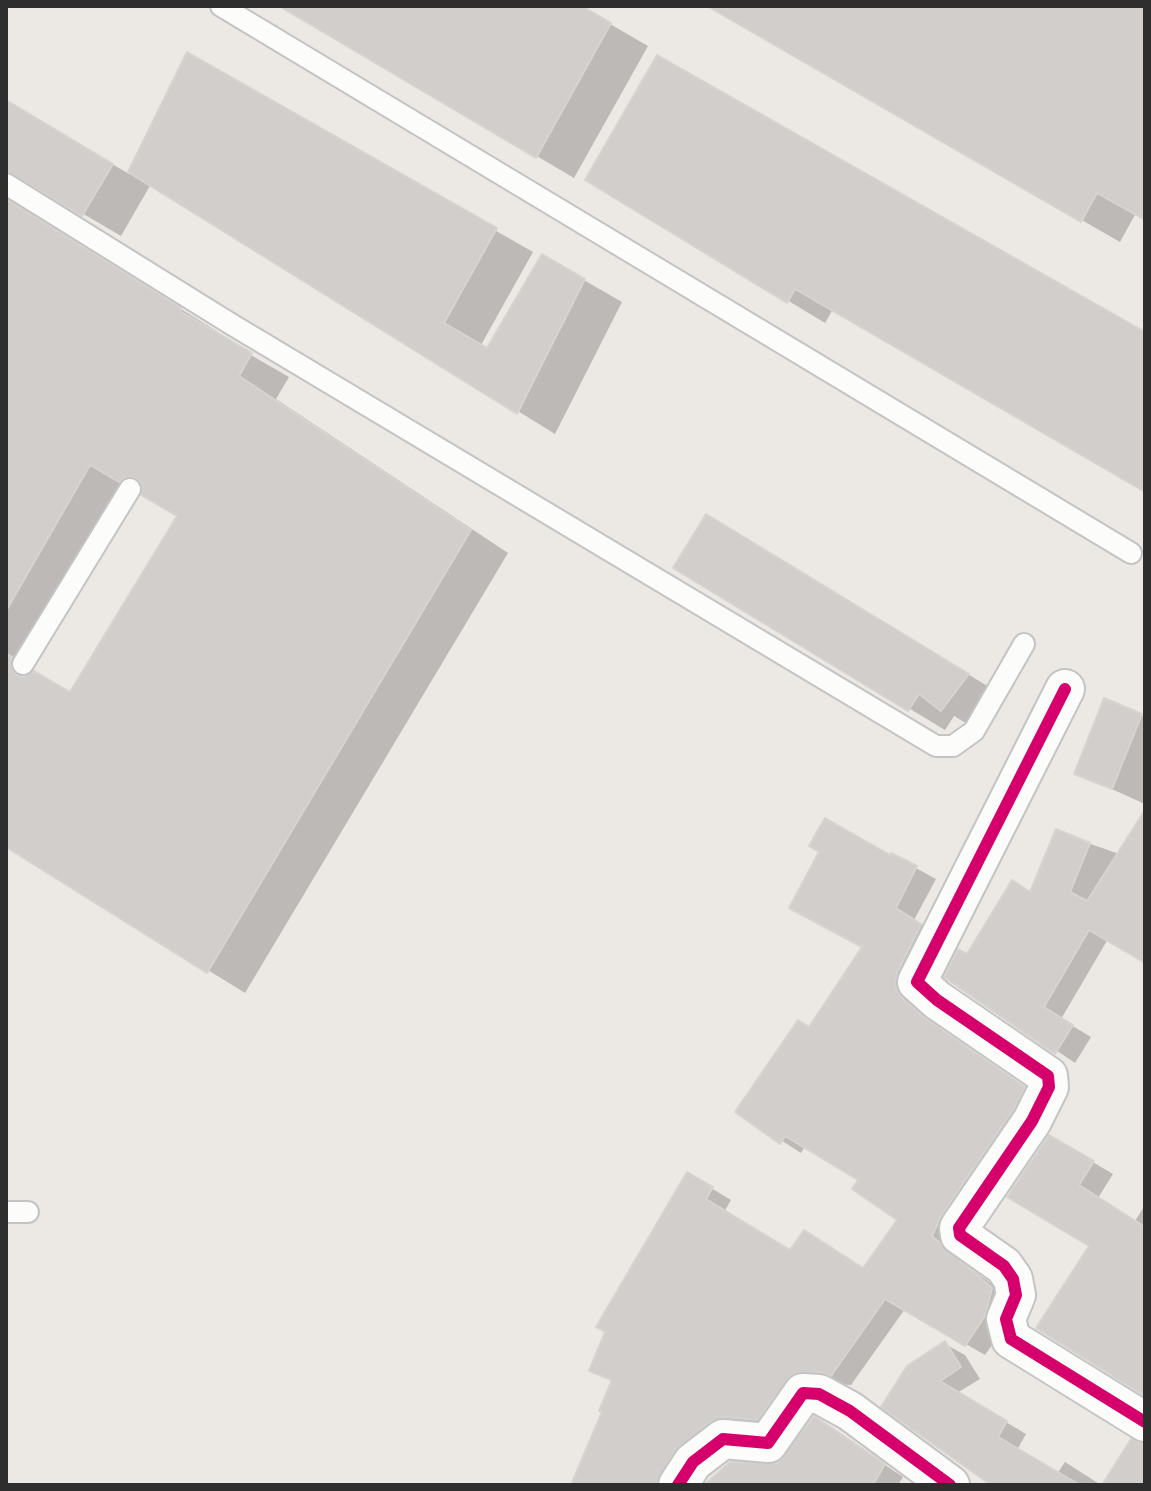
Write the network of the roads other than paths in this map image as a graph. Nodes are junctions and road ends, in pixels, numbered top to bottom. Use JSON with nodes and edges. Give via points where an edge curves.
{"nodes":[{"id":1,"x":221,"y":6,"type":"edge"},
{"id":2,"x":6,"y":184,"type":"edge"},
{"id":3,"x":130,"y":489,"type":"dead end"},
{"id":4,"x":1131,"y":553,"type":"dead end"},
{"id":5,"x":1024,"y":644,"type":"dead end"},
{"id":6,"x":23,"y":664,"type":"dead end"},
{"id":7,"x":1065,"y":689,"type":"dead end"},
{"id":8,"x":6,"y":1212,"type":"edge"},
{"id":9,"x":28,"y":1212,"type":"dead end"},
{"id":10,"x":1145,"y":1422,"type":"edge"},
{"id":11,"x":678,"y":1485,"type":"edge"},
{"id":12,"x":950,"y":1485,"type":"edge"}],
"edges":[{"from":1,"to":4,"type":"lane"},
{"from":2,"to":5,"type":"lane","via":[[227,330],[936,746],[953,746],[974,731]]},
{"from":3,"to":6,"type":"lane"},
{"from":7,"to":10,"type":"street","via":[[917,982],[1048,1076],[1049,1087],[1032,1121],[959,1228],[960,1235],[1004,1266],[1013,1279],[1016,1295],[1006,1319],[1011,1339]]},
{"from":8,"to":9,"type":"lane"},
{"from":11,"to":12,"type":"street","via":[[693,1462],[723,1439],[768,1443],[803,1393],[819,1394],[850,1411]]}]}
